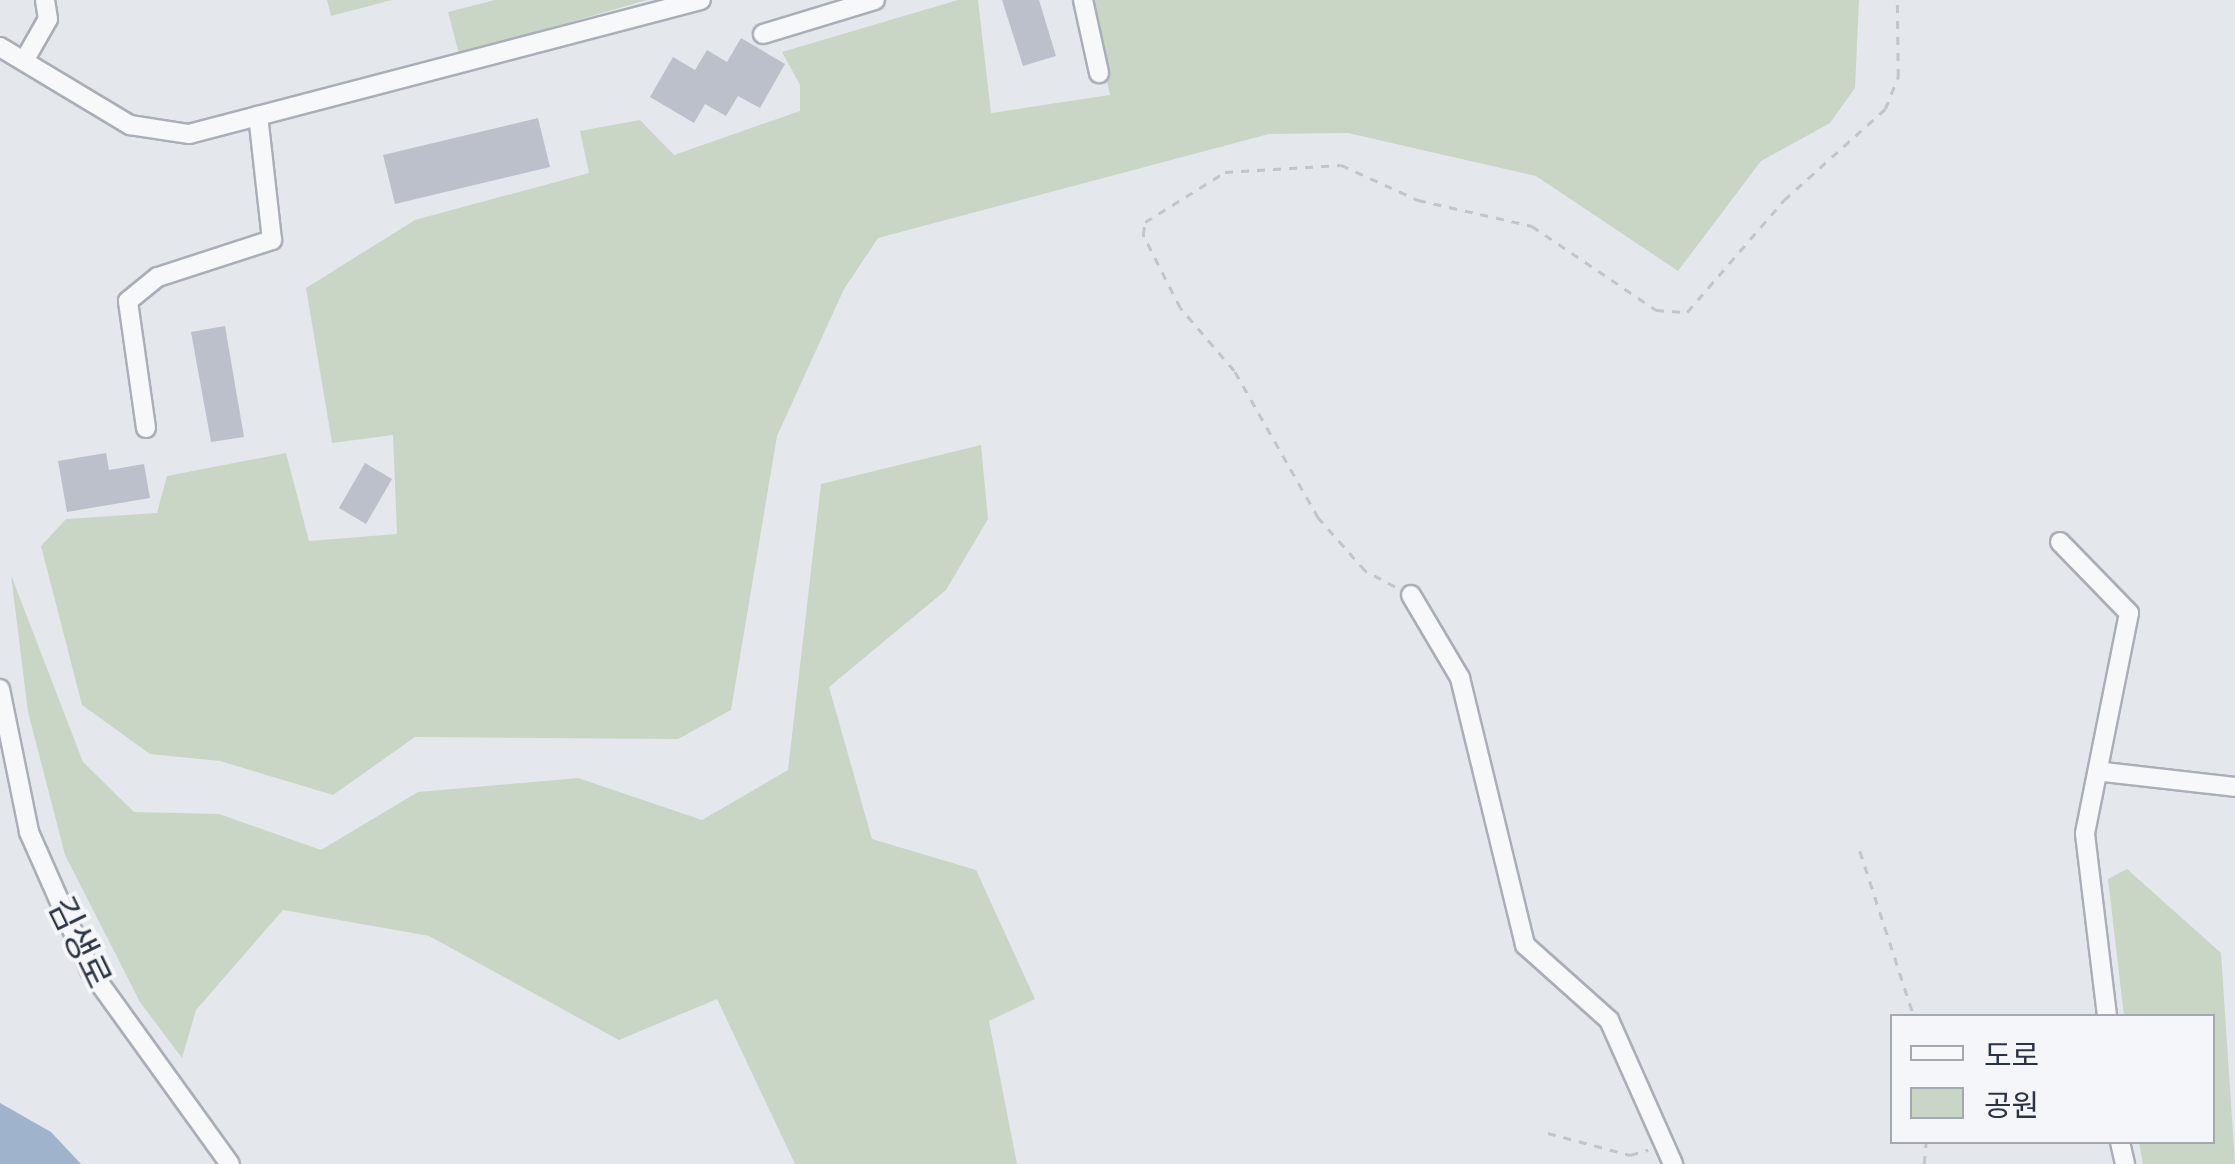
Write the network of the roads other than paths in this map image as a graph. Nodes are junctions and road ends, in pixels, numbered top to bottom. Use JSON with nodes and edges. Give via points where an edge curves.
{"nodes":[{"id":1,"x":45,"y":0,"type":"edge"},
{"id":2,"x":701,"y":0,"type":"edge"},
{"id":3,"x":875,"y":0,"type":"edge"},
{"id":4,"x":1083,"y":0,"type":"edge"},
{"id":5,"x":763,"y":34,"type":"dead end"},
{"id":6,"x":0,"y":47,"type":"edge"},
{"id":7,"x":24,"y":62,"type":"junction"},
{"id":8,"x":1098,"y":73,"type":"dead end"},
{"id":9,"x":258,"y":116,"type":"junction"},
{"id":10,"x":146,"y":428,"type":"dead end"},
{"id":11,"x":2060,"y":542,"type":"dead end"},
{"id":12,"x":1410,"y":596,"type":"road end"},
{"id":13,"x":0,"y":689,"type":"edge"},
{"id":14,"x":2104,"y":772,"type":"junction"},
{"id":15,"x":2235,"y":787,"type":"edge"},
{"id":16,"x":2107,"y":1014,"type":"edge"},
{"id":17,"x":230,"y":1164,"type":"edge"},
{"id":18,"x":1673,"y":1164,"type":"edge"}],
"edges":[{"from":1,"to":7,"type":"street","via":[[48,19]]},
{"from":2,"to":9,"type":"street"},
{"from":3,"to":5,"type":"street"},
{"from":4,"to":8,"type":"street"},
{"from":6,"to":7,"type":"street"},
{"from":7,"to":9,"type":"street","via":[[130,124],[164,134]]},
{"from":9,"to":10,"type":"street","via":[[272,240],[158,278],[128,301]]},
{"from":11,"to":14,"type":"street","via":[[2129,614]]},
{"from":12,"to":18,"type":"street","via":[[1460,678],[1524,945],[1609,1020]]},
{"from":13,"to":17,"type":"street","name":"김생로","via":[[30,832],[90,970]]},
{"from":14,"to":15,"type":"street"},
{"from":14,"to":16,"type":"street","via":[[2085,834]]}]}
